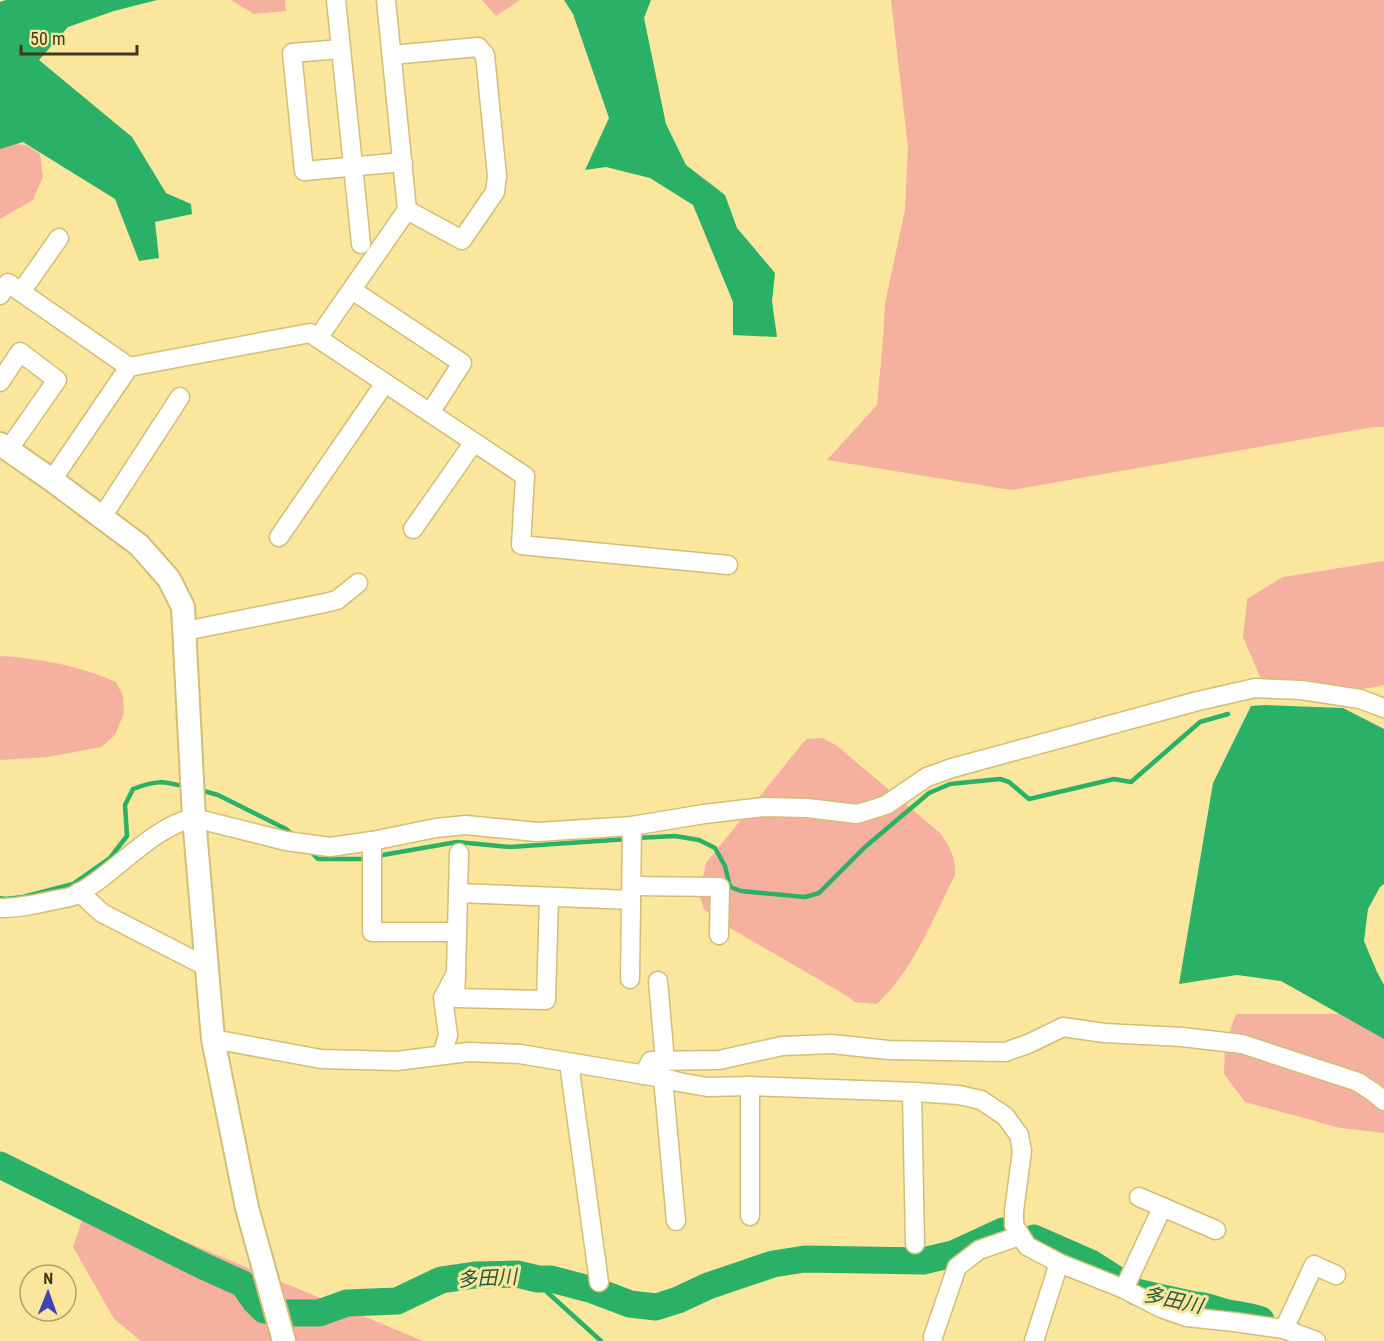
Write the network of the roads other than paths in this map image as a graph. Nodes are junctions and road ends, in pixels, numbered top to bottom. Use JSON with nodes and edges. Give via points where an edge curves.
{"nodes":[{"id":1,"x":336,"y":0,"type":"edge"},
{"id":2,"x":386,"y":0,"type":"edge"},
{"id":3,"x":341,"y":49,"type":"junction"},
{"id":4,"x":392,"y":55,"type":"junction"},
{"id":5,"x":403,"y":162,"type":"junction"},
{"id":6,"x":353,"y":167,"type":"junction"},
{"id":7,"x":407,"y":210,"type":"junction"},
{"id":8,"x":58,"y":238,"type":"dead end"},
{"id":9,"x":361,"y":244,"type":"dead end"},
{"id":10,"x":352,"y":290,"type":"junction"},
{"id":11,"x":21,"y":292,"type":"junction"},
{"id":12,"x":0,"y":295,"type":"edge"},
{"id":13,"x":318,"y":338,"type":"junction"},
{"id":14,"x":129,"y":367,"type":"junction"},
{"id":15,"x":0,"y":382,"type":"edge"},
{"id":16,"x":385,"y":383,"type":"junction"},
{"id":17,"x":180,"y":397,"type":"dead end"},
{"id":18,"x":430,"y":412,"type":"junction"},
{"id":19,"x":474,"y":442,"type":"junction"},
{"id":20,"x":4,"y":447,"type":"edge"},
{"id":21,"x":52,"y":480,"type":"junction"},
{"id":22,"x":102,"y":518,"type":"junction"},
{"id":23,"x":413,"y":529,"type":"dead end"},
{"id":24,"x":279,"y":537,"type":"dead end"},
{"id":25,"x":728,"y":566,"type":"dead end"},
{"id":26,"x":358,"y":583,"type":"dead end"},
{"id":27,"x":185,"y":631,"type":"junction"},
{"id":28,"x":1384,"y":708,"type":"edge"},
{"id":29,"x":194,"y":818,"type":"junction"},
{"id":30,"x":632,"y":826,"type":"junction"},
{"id":31,"x":372,"y":841,"type":"junction"},
{"id":32,"x":459,"y":853,"type":"dead end"},
{"id":33,"x":79,"y":892,"type":"junction"},
{"id":34,"x":632,"y":893,"type":"junction"},
{"id":35,"x":458,"y":894,"type":"junction"},
{"id":36,"x":549,"y":897,"type":"junction"},
{"id":37,"x":0,"y":908,"type":"edge"},
{"id":38,"x":457,"y":932,"type":"junction"},
{"id":39,"x":719,"y":935,"type":"dead end"},
{"id":40,"x":207,"y":967,"type":"junction"},
{"id":41,"x":456,"y":974,"type":"junction"},
{"id":42,"x":630,"y":979,"type":"dead end"},
{"id":43,"x":658,"y":981,"type":"dead end"},
{"id":44,"x":213,"y":1039,"type":"junction"},
{"id":45,"x":442,"y":1055,"type":"junction"},
{"id":46,"x":569,"y":1063,"type":"junction"},
{"id":47,"x":664,"y":1069,"type":"junction"},
{"id":48,"x":750,"y":1086,"type":"junction"},
{"id":49,"x":912,"y":1092,"type":"junction"},
{"id":50,"x":1384,"y":1101,"type":"edge"},
{"id":51,"x":1139,"y":1197,"type":"dead end"},
{"id":52,"x":1162,"y":1208,"type":"junction"},
{"id":53,"x":750,"y":1216,"type":"dead end"},
{"id":54,"x":676,"y":1221,"type":"dead end"},
{"id":55,"x":1216,"y":1230,"type":"dead end"},
{"id":56,"x":1019,"y":1236,"type":"junction"},
{"id":57,"x":915,"y":1244,"type":"dead end"},
{"id":58,"x":1059,"y":1263,"type":"junction"},
{"id":59,"x":1336,"y":1275,"type":"dead end"},
{"id":60,"x":599,"y":1282,"type":"dead end"},
{"id":61,"x":1124,"y":1289,"type":"junction"},
{"id":62,"x":1284,"y":1329,"type":"junction"},
{"id":63,"x":933,"y":1336,"type":"dead end"},
{"id":64,"x":284,"y":1341,"type":"edge"},
{"id":65,"x":1034,"y":1341,"type":"edge"},
{"id":66,"x":1316,"y":1341,"type":"edge"}],
"edges":[{"from":1,"to":3,"type":"street"},
{"from":2,"to":4,"type":"street"},
{"from":3,"to":6,"type":"street"},
{"from":3,"to":6,"type":"street","via":[[292,53],[304,171]]},
{"from":4,"to":5,"type":"street"},
{"from":4,"to":7,"type":"street","via":[[478,47],[485,55],[496,165],[495,192],[462,240]]},
{"from":5,"to":6,"type":"street"},
{"from":5,"to":7,"type":"street"},
{"from":6,"to":9,"type":"street"},
{"from":7,"to":10,"type":"street"},
{"from":8,"to":11,"type":"street"},
{"from":10,"to":13,"type":"street"},
{"from":10,"to":18,"type":"street","via":[[462,363]]},
{"from":11,"to":12,"type":"street","via":[[8,283]]},
{"from":11,"to":14,"type":"street"},
{"from":13,"to":14,"type":"street","via":[[310,333]]},
{"from":13,"to":16,"type":"street"},
{"from":14,"to":21,"type":"street"},
{"from":15,"to":20,"type":"street","via":[[20,352],[57,380]]},
{"from":16,"to":18,"type":"street"},
{"from":16,"to":24,"type":"street"},
{"from":17,"to":22,"type":"street"},
{"from":18,"to":19,"type":"street"},
{"from":19,"to":23,"type":"street"},
{"from":19,"to":25,"type":"street","via":[[525,476],[521,545]]},
{"from":20,"to":21,"type":"street"},
{"from":21,"to":22,"type":"street"},
{"from":22,"to":27,"type":"street","via":[[139,545],[169,579],[183,607]]},
{"from":26,"to":27,"type":"street","via":[[337,600]]},
{"from":27,"to":29,"type":"street"},
{"from":28,"to":30,"type":"street","via":[[1359,699],[1301,690],[1255,688],[952,768],[927,777],[886,805],[857,814],[764,807]]},
{"from":29,"to":31,"type":"street","via":[[286,841],[330,847]]},
{"from":29,"to":33,"type":"street","via":[[174,825]]},
{"from":29,"to":40,"type":"street"},
{"from":30,"to":31,"type":"street","via":[[537,832],[466,825]]},
{"from":30,"to":34,"type":"street"},
{"from":31,"to":38,"type":"street","via":[[372,932]]},
{"from":32,"to":35,"type":"street"},
{"from":33,"to":37,"type":"street","via":[[29,906]]},
{"from":33,"to":40,"type":"street","via":[[102,913]]},
{"from":34,"to":36,"type":"street"},
{"from":34,"to":39,"type":"street","via":[[720,887]]},
{"from":34,"to":42,"type":"street"},
{"from":35,"to":36,"type":"street"},
{"from":35,"to":38,"type":"street"},
{"from":36,"to":41,"type":"street","via":[[546,1000],[455,998]]},
{"from":38,"to":41,"type":"street"},
{"from":40,"to":44,"type":"street"},
{"from":41,"to":45,"type":"street","via":[[443,998],[448,1035]]},
{"from":43,"to":47,"type":"street"},
{"from":44,"to":45,"type":"street","via":[[321,1059],[397,1061]]},
{"from":44,"to":64,"type":"street","via":[[247,1208]]},
{"from":45,"to":46,"type":"street","via":[[520,1054]]},
{"from":46,"to":47,"type":"street","via":[[643,1075]]},
{"from":46,"to":60,"type":"street"},
{"from":47,"to":48,"type":"street","via":[[679,1082],[707,1087]]},
{"from":47,"to":50,"type":"street","via":[[782,1046],[832,1044],[888,1050],[1005,1052],[1063,1027],[1242,1044],[1358,1082]]},
{"from":47,"to":54,"type":"street"},
{"from":48,"to":49,"type":"street"},
{"from":48,"to":53,"type":"street"},
{"from":49,"to":56,"type":"street","via":[[981,1100],[1005,1116],[1019,1135],[1022,1151],[1014,1211]]},
{"from":49,"to":57,"type":"street"},
{"from":51,"to":52,"type":"street"},
{"from":52,"to":55,"type":"street"},
{"from":52,"to":61,"type":"street"},
{"from":56,"to":58,"type":"street","via":[[1027,1246]]},
{"from":56,"to":63,"type":"street","via":[[979,1250],[957,1267]]},
{"from":58,"to":61,"type":"street"},
{"from":58,"to":65,"type":"street"},
{"from":59,"to":62,"type":"street","via":[[1314,1265]]},
{"from":61,"to":62,"type":"street","via":[[1187,1317]]},
{"from":62,"to":66,"type":"street"}]}
